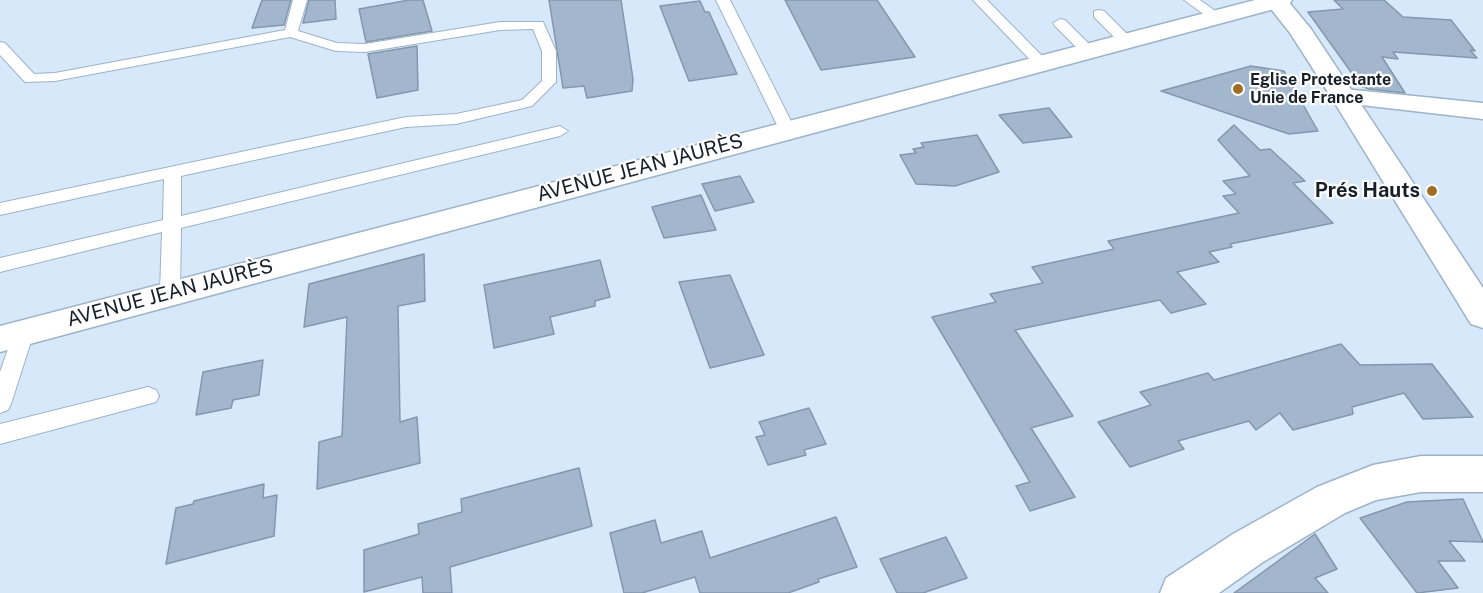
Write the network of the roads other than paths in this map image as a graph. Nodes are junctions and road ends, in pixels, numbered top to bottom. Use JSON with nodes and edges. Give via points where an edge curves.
{"nodes":[{"id":1,"x":300,"y":0,"type":"edge"},
{"id":2,"x":723,"y":0,"type":"edge"},
{"id":3,"x":980,"y":0,"type":"edge"},
{"id":4,"x":1191,"y":0,"type":"edge"},
{"id":5,"x":1277,"y":0,"type":"edge"},
{"id":6,"x":1099,"y":14,"type":"dead end"},
{"id":7,"x":1218,"y":18,"type":"junction"},
{"id":8,"x":1060,"y":23,"type":"dead end"},
{"id":9,"x":291,"y":33,"type":"junction"},
{"id":10,"x":1127,"y":42,"type":"junction"},
{"id":11,"x":0,"y":46,"type":"edge"},
{"id":12,"x":1088,"y":51,"type":"junction"},
{"id":13,"x":1041,"y":63,"type":"junction"},
{"id":14,"x":1344,"y":97,"type":"junction"},
{"id":15,"x":1483,"y":111,"type":"edge"},
{"id":16,"x":787,"y":129,"type":"junction"},
{"id":17,"x":560,"y":131,"type":"dead end"},
{"id":18,"x":173,"y":172,"type":"junction"},
{"id":19,"x":0,"y":208,"type":"edge"},
{"id":20,"x":172,"y":223,"type":"junction"},
{"id":21,"x":0,"y":265,"type":"edge"},
{"id":22,"x":170,"y":293,"type":"junction"},
{"id":23,"x":1483,"y":315,"type":"edge"},
{"id":24,"x":12,"y":335,"type":"edge"},
{"id":25,"x":148,"y":396,"type":"dead end"},
{"id":26,"x":0,"y":404,"type":"edge"},
{"id":27,"x":0,"y":434,"type":"edge"},
{"id":28,"x":1483,"y":474,"type":"edge"},
{"id":29,"x":1182,"y":593,"type":"edge"}],
"edges":[{"from":1,"to":9,"type":"lane"},
{"from":2,"to":16,"type":"lane"},
{"from":3,"to":13,"type":"lane"},
{"from":4,"to":7,"type":"lane"},
{"from":5,"to":7,"type":"street","name":"AVENUE JEAN JAURÈS"},
{"from":5,"to":14,"type":"street"},
{"from":6,"to":10,"type":"lane"},
{"from":7,"to":10,"type":"street","name":"AVENUE JEAN JAURÈS"},
{"from":8,"to":12,"type":"lane"},
{"from":9,"to":11,"type":"lane","via":[[30,79]]},
{"from":9,"to":18,"type":"lane","via":[[336,47],[365,48],[500,26],[538,25],[549,51],[549,82],[527,103],[456,119],[406,122]]},
{"from":10,"to":12,"type":"street","name":"AVENUE JEAN JAURÈS"},
{"from":12,"to":13,"type":"street","name":"AVENUE JEAN JAURÈS"},
{"from":13,"to":16,"type":"street","name":"AVENUE JEAN JAURÈS"},
{"from":14,"to":15,"type":"street"},
{"from":14,"to":23,"type":"street"},
{"from":16,"to":22,"type":"street","name":"AVENUE JEAN JAURÈS"},
{"from":17,"to":20,"type":"lane"},
{"from":18,"to":19,"type":"lane"},
{"from":18,"to":20,"type":"lane"},
{"from":20,"to":21,"type":"lane"},
{"from":20,"to":22,"type":"lane"},
{"from":22,"to":24,"type":"street","name":"AVENUE JEAN JAURÈS"},
{"from":24,"to":26,"type":"lane"},
{"from":25,"to":27,"type":"lane"},
{"from":28,"to":29,"type":"street","via":[[1421,474],[1373,483],[1331,500],[1248,548]]}]}
